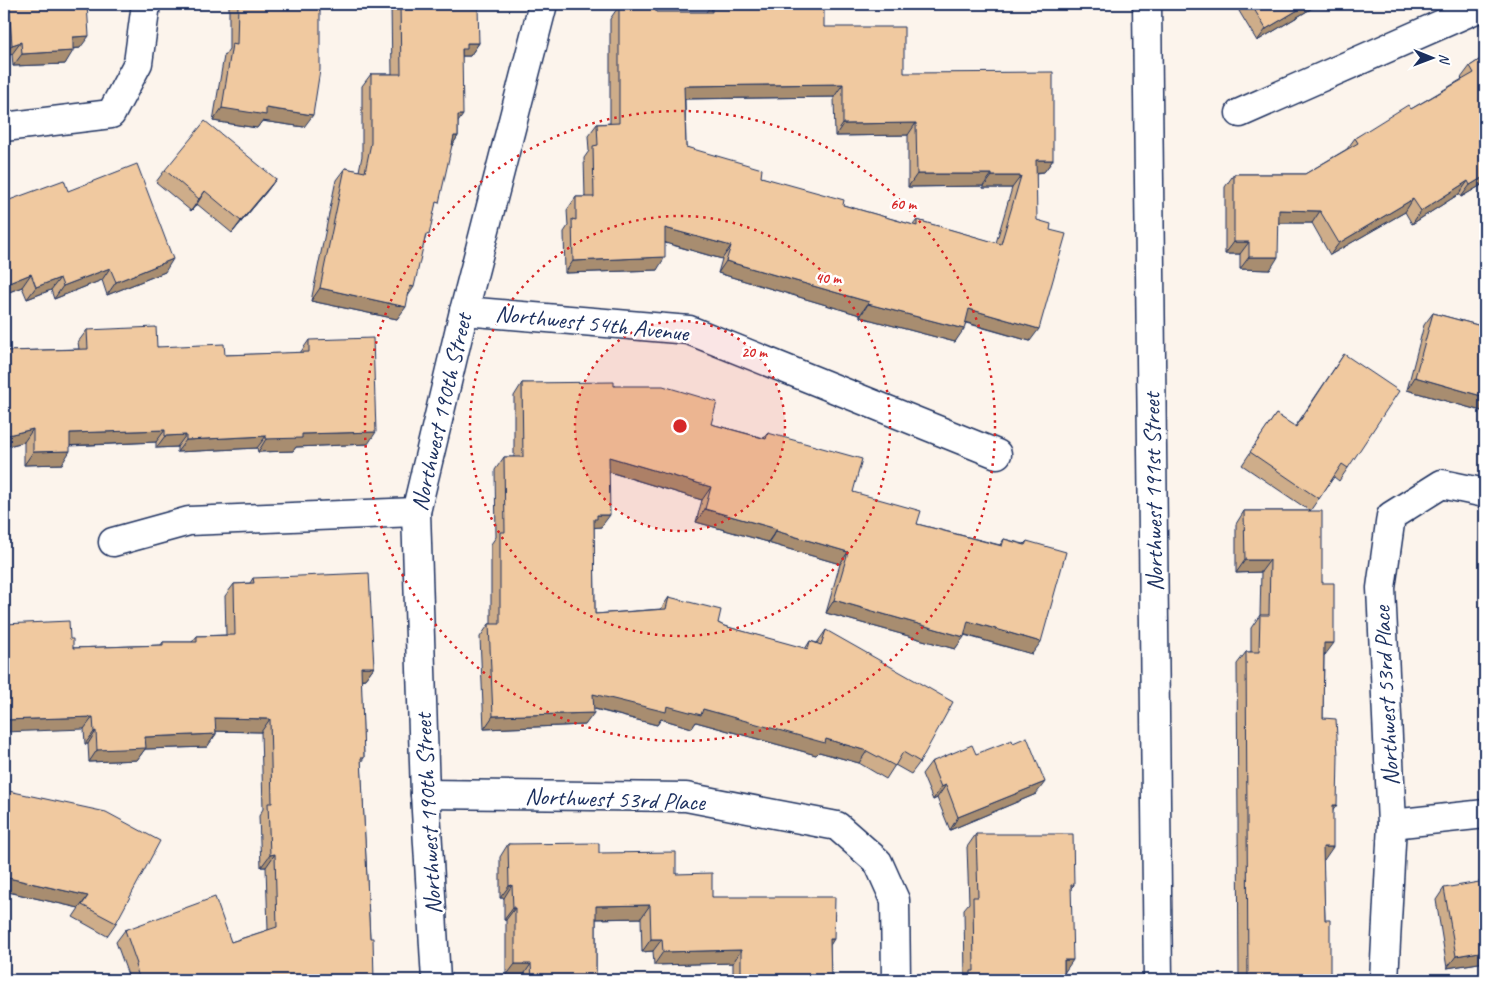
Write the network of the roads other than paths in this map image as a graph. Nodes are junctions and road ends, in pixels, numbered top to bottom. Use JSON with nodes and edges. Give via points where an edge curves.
{"nodes":[{"id":1,"x":146,"y":4,"type":"edge"},
{"id":2,"x":543,"y":4,"type":"edge"},
{"id":3,"x":1147,"y":4,"type":"edge"},
{"id":4,"x":1485,"y":5,"type":"edge"},
{"id":5,"x":1240,"y":113,"type":"dead end"},
{"id":6,"x":4,"y":127,"type":"edge"},
{"id":7,"x":464,"y":311,"type":"junction"},
{"id":8,"x":997,"y":454,"type":"dead end"},
{"id":9,"x":1485,"y":493,"type":"edge"},
{"id":10,"x":416,"y":512,"type":"junction"},
{"id":11,"x":113,"y":542,"type":"dead end"},
{"id":12,"x":425,"y":794,"type":"junction"},
{"id":13,"x":1485,"y":814,"type":"edge"},
{"id":14,"x":1392,"y":824,"type":"junction"},
{"id":15,"x":436,"y":980,"type":"edge"},
{"id":16,"x":896,"y":980,"type":"edge"},
{"id":17,"x":1158,"y":980,"type":"edge"},
{"id":18,"x":1384,"y":980,"type":"edge"}],
"edges":[{"from":1,"to":6,"type":"street","via":[[138,63],[111,114]]},
{"from":2,"to":7,"type":"street","name":"Northwest 190th Street"},
{"from":3,"to":17,"type":"street","name":"Northwest 191st Street"},
{"from":4,"to":5,"type":"street"},
{"from":7,"to":8,"type":"street","name":"Northwest 54th Avenue","via":[[689,330]]},
{"from":7,"to":10,"type":"street","name":"Northwest 190th Street"},
{"from":9,"to":14,"type":"street","name":"Northwest 53rd Place","via":[[1442,484],[1391,516],[1381,588]]},
{"from":10,"to":11,"type":"street","via":[[189,521]]},
{"from":10,"to":12,"type":"street","name":"Northwest 190th Street"},
{"from":12,"to":15,"type":"street","name":"Northwest 190th Street"},
{"from":12,"to":16,"type":"street","name":"Northwest 53rd Place","via":[[686,797],[837,826],[878,862],[895,900]]},
{"from":13,"to":14,"type":"street"},
{"from":14,"to":18,"type":"street","name":"Northwest 53rd Place"}]}
